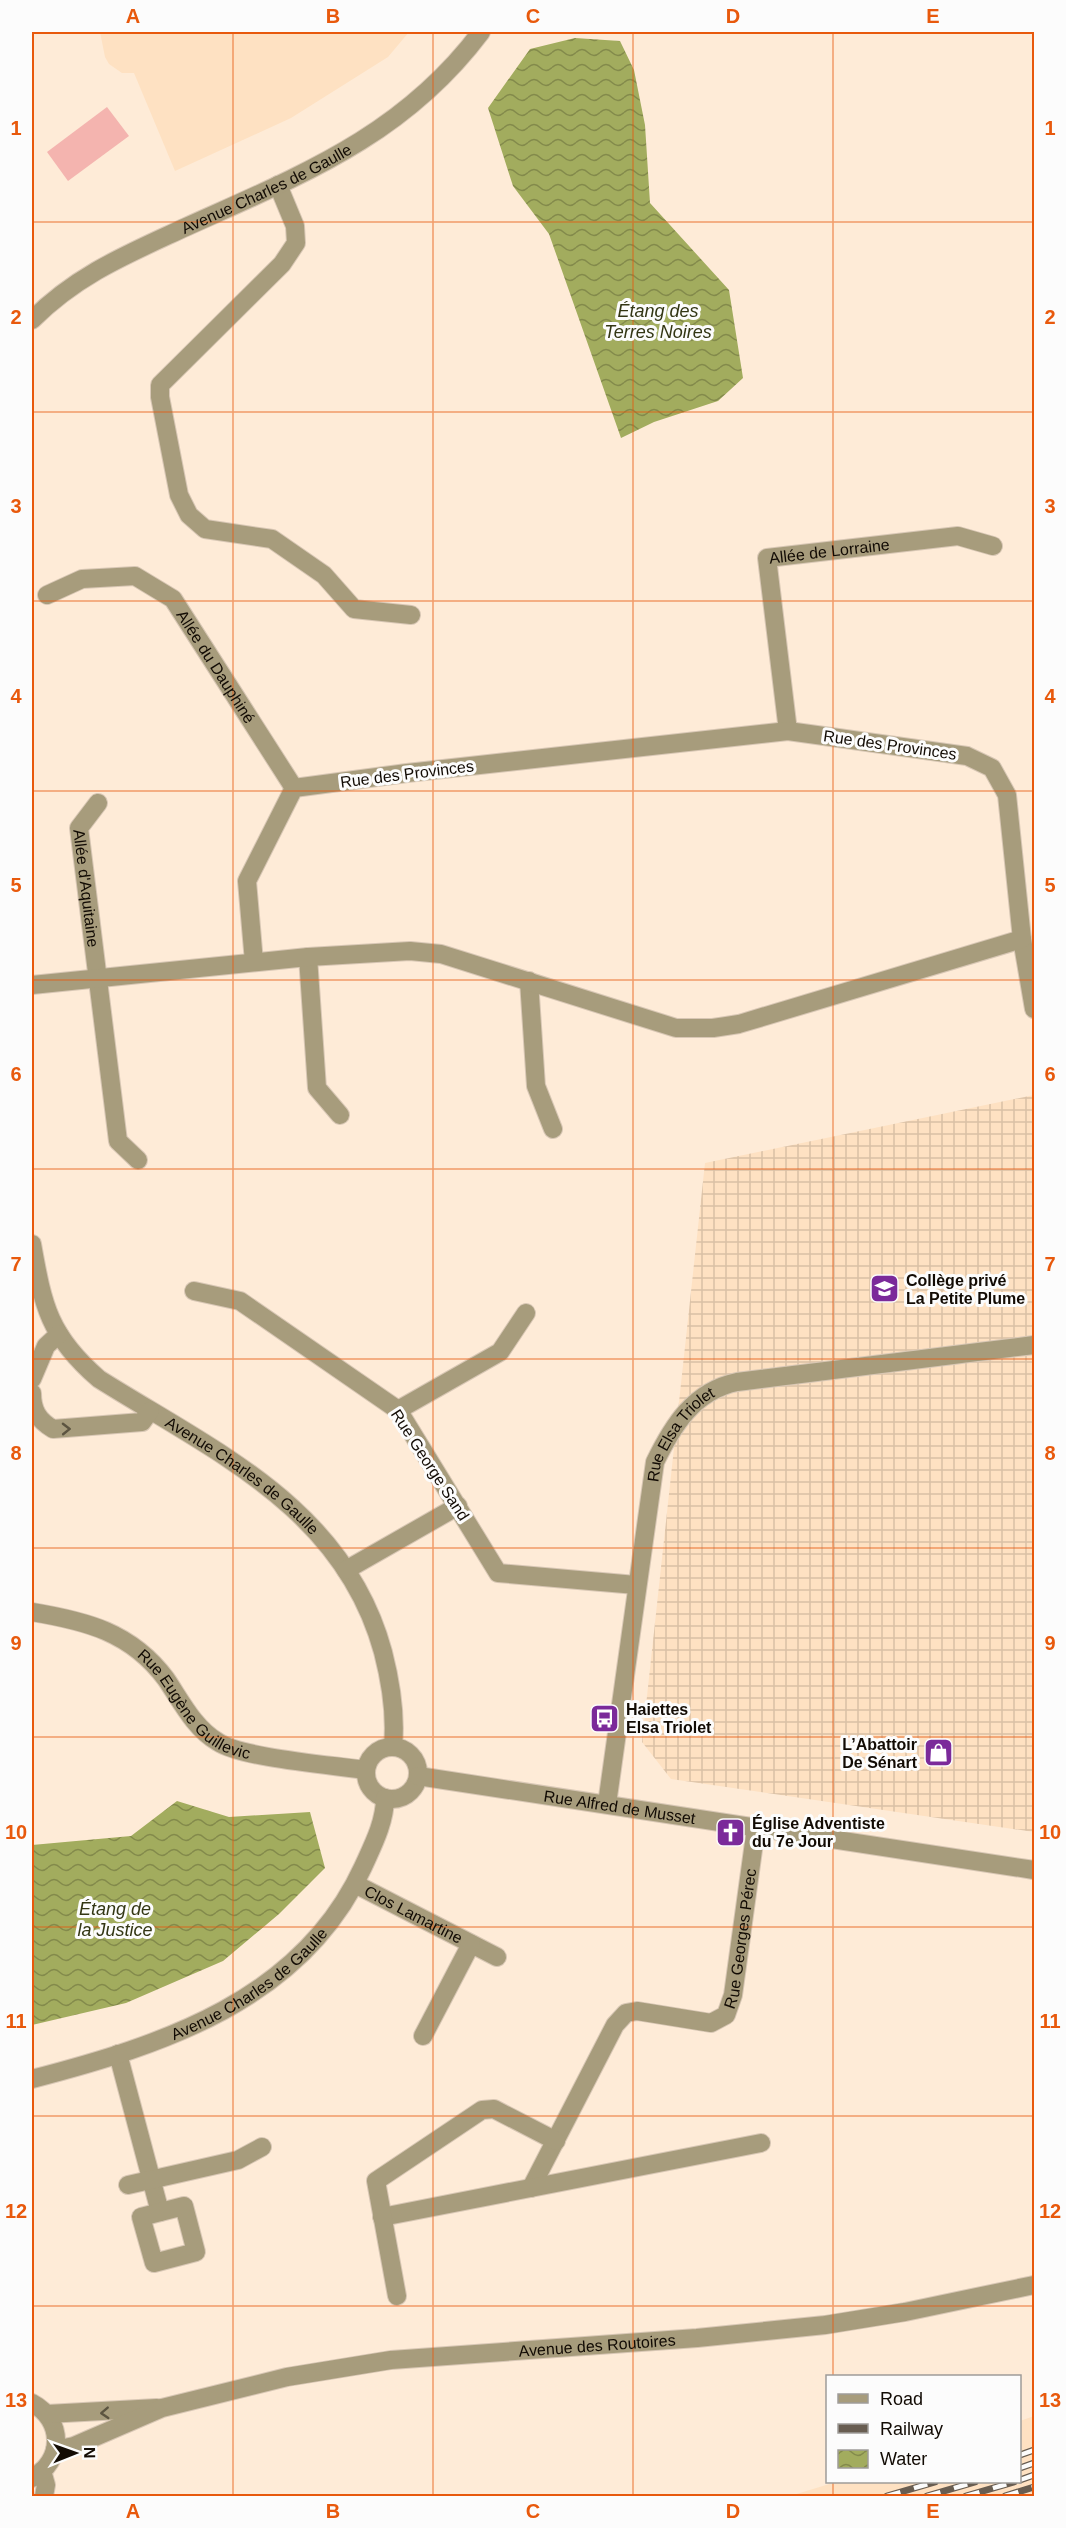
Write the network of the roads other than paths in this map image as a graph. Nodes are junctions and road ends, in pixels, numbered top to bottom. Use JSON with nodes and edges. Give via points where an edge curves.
{"nodes":[{"id":1,"x":482,"y":32,"type":"edge"},
{"id":2,"x":278,"y":185,"type":"junction"},
{"id":3,"x":32,"y":320,"type":"edge"},
{"id":4,"x":993,"y":546,"type":"dead end"},
{"id":5,"x":47,"y":595,"type":"dead end"},
{"id":6,"x":411,"y":615,"type":"dead end"},
{"id":7,"x":788,"y":731,"type":"junction"},
{"id":8,"x":294,"y":788,"type":"junction"},
{"id":9,"x":98,"y":803,"type":"dead end"},
{"id":10,"x":1022,"y":939,"type":"junction"},
{"id":11,"x":308,"y":957,"type":"junction"},
{"id":12,"x":254,"y":962,"type":"junction"},
{"id":13,"x":99,"y":978,"type":"junction"},
{"id":14,"x":529,"y":981,"type":"junction"},
{"id":15,"x":32,"y":985,"type":"edge"},
{"id":16,"x":1035,"y":1009,"type":"edge"},
{"id":17,"x":340,"y":1115,"type":"dead end"},
{"id":18,"x":554,"y":1129,"type":"dead end"},
{"id":19,"x":138,"y":1161,"type":"dead end"},
{"id":20,"x":32,"y":1244,"type":"edge"},
{"id":21,"x":194,"y":1291,"type":"dead end"},
{"id":22,"x":526,"y":1313,"type":"dead end"},
{"id":23,"x":59,"y":1334,"type":"junction"},
{"id":24,"x":1035,"y":1345,"type":"edge"},
{"id":25,"x":32,"y":1379,"type":"edge"},
{"id":26,"x":32,"y":1393,"type":"edge"},
{"id":27,"x":398,"y":1410,"type":"junction"},
{"id":28,"x":150,"y":1411,"type":"junction"},
{"id":29,"x":458,"y":1506,"type":"junction"},
{"id":30,"x":346,"y":1570,"type":"junction"},
{"id":31,"x":636,"y":1585,"type":"junction"},
{"id":32,"x":32,"y":1612,"type":"edge"},
{"id":33,"x":393,"y":1746,"type":"junction"},
{"id":34,"x":365,"y":1770,"type":"junction"},
{"id":35,"x":418,"y":1776,"type":"junction"},
{"id":36,"x":385,"y":1798,"type":"junction"},
{"id":37,"x":607,"y":1804,"type":"junction"},
{"id":38,"x":756,"y":1828,"type":"junction"},
{"id":39,"x":1035,"y":1870,"type":"edge"},
{"id":40,"x":355,"y":1884,"type":"junction"},
{"id":41,"x":471,"y":1944,"type":"junction"},
{"id":42,"x":498,"y":1957,"type":"dead end"},
{"id":43,"x":423,"y":2036,"type":"dead end"},
{"id":44,"x":118,"y":2055,"type":"junction"},
{"id":45,"x":32,"y":2079,"type":"edge"},
{"id":46,"x":556,"y":2141,"type":"junction"},
{"id":47,"x":761,"y":2143,"type":"dead end"},
{"id":48,"x":262,"y":2146,"type":"dead end"},
{"id":49,"x":151,"y":2180,"type":"junction"},
{"id":50,"x":128,"y":2185,"type":"dead end"},
{"id":51,"x":531,"y":2188,"type":"junction"},
{"id":52,"x":160,"y":2212,"type":"dead end"},
{"id":53,"x":382,"y":2217,"type":"junction"},
{"id":54,"x":1035,"y":2285,"type":"edge"},
{"id":55,"x":397,"y":2296,"type":"dead end"},
{"id":56,"x":32,"y":2403,"type":"edge"},
{"id":57,"x":162,"y":2408,"type":"junction"},
{"id":58,"x":47,"y":2414,"type":"junction"},
{"id":59,"x":56,"y":2450,"type":"junction"},
{"id":60,"x":37,"y":2475,"type":"edge"},
{"id":61,"x":44,"y":2496,"type":"edge"}],
"edges":[{"from":1,"to":2,"type":"street","name":"Avenue Charles de Gaulle","via":[[423,97],[399,117],[350,148]]},
{"from":2,"to":3,"type":"street","name":"Avenue Charles de Gaulle","via":[[104,265],[56,296]]},
{"from":2,"to":6,"type":"street","via":[[295,226],[296,243],[282,264],[160,385],[179,495],[189,515],[205,529],[272,539],[324,575],[354,609]]},
{"from":4,"to":7,"type":"street","name":"Allée de Lorraine","via":[[958,536],[767,558]]},
{"from":5,"to":8,"type":"street","name":"Allée du Dauphiné","via":[[82,579],[135,576],[173,599]]},
{"from":7,"to":8,"type":"street","name":"Rue des Provinces"},
{"from":7,"to":10,"type":"street","name":"Rue des Provinces","via":[[967,756],[992,768],[1007,795]]},
{"from":8,"to":12,"type":"street","via":[[247,881]]},
{"from":9,"to":13,"type":"street","name":"Allée d'Aquitaine","via":[[79,828]]},
{"from":10,"to":14,"type":"street","via":[[739,1024],[713,1028],[676,1028]]},
{"from":10,"to":16,"type":"street","name":"Rue des Provinces"},
{"from":11,"to":12,"type":"street"},
{"from":11,"to":14,"type":"street","via":[[411,951],[441,954]]},
{"from":11,"to":17,"type":"street","via":[[317,1088]]},
{"from":12,"to":13,"type":"street"},
{"from":13,"to":15,"type":"street"},
{"from":13,"to":19,"type":"street","name":"Allée d'Aquitaine","via":[[118,1141]]},
{"from":14,"to":18,"type":"street","via":[[536,1086]]},
{"from":20,"to":23,"type":"street","name":"Avenue Charles de Gaulle","via":[[42,1302]]},
{"from":21,"to":27,"type":"street","name":"Rue George Sand","via":[[240,1301]]},
{"from":22,"to":27,"type":"street","via":[[500,1352]]},
{"from":23,"to":25,"type":"street","via":[[46,1346]]},
{"from":23,"to":28,"type":"street","name":"Avenue Charles de Gaulle","via":[[91,1372]]},
{"from":24,"to":31,"type":"street","name":"Rue Elsa Triolet","via":[[755,1379],[722,1385],[706,1394],[669,1431],[655,1462]]},
{"from":26,"to":28,"type":"street","one_way":true,"via":[[32,1405],[42,1422],[53,1429],[142,1422]]},
{"from":27,"to":29,"type":"street","name":"Rue George Sand"},
{"from":28,"to":30,"type":"street","name":"Avenue Charles de Gaulle","via":[[259,1479],[285,1500],[314,1528]]},
{"from":29,"to":30,"type":"street"},
{"from":29,"to":31,"type":"street","name":"Rue George Sand","via":[[498,1573]]},
{"from":30,"to":33,"type":"street","name":"Avenue Charles de Gaulle","via":[[379,1638],[390,1679]]},
{"from":31,"to":37,"type":"street","name":"Rue Elsa Triolet"},
{"from":32,"to":34,"type":"street","name":"Rue Eugène Guillevic","via":[[88,1623],[139,1651],[197,1724],[218,1743],[250,1753]]},
{"from":33,"to":34,"type":"street","via":[[372,1755]]},
{"from":33,"to":35,"type":"street","via":[[414,1759]]},
{"from":34,"to":36,"type":"street","via":[[372,1791]]},
{"from":35,"to":36,"type":"street","via":[[403,1797]]},
{"from":35,"to":37,"type":"street","name":"Rue Alfred de Musset"},
{"from":36,"to":40,"type":"street","name":"Avenue Charles de Gaulle","via":[[382,1820]]},
{"from":37,"to":38,"type":"street","name":"Rue Alfred de Musset"},
{"from":38,"to":39,"type":"street","name":"Rue Alfred de Musset"},
{"from":38,"to":46,"type":"street","name":"Rue Georges Pérec","via":[[733,1995],[726,2015],[711,2023],[637,2011],[626,2013],[615,2025]]},
{"from":40,"to":41,"type":"street","name":"Clos Lamartine"},
{"from":40,"to":44,"type":"street","name":"Avenue Charles de Gaulle","via":[[323,1931],[293,1964],[260,1989],[221,2013]]},
{"from":41,"to":42,"type":"street","name":"Clos Lamartine"},
{"from":41,"to":43,"type":"street","name":"Clos Lamartine"},
{"from":44,"to":45,"type":"street","name":"Avenue Charles de Gaulle"},
{"from":44,"to":49,"type":"street"},
{"from":46,"to":51,"type":"street","name":"Rue Georges Pérec"},
{"from":46,"to":53,"type":"street","via":[[494,2109],[482,2110],[376,2181]]},
{"from":47,"to":51,"type":"street"},
{"from":48,"to":49,"type":"street","via":[[238,2160]]},
{"from":49,"to":50,"type":"street"},
{"from":49,"to":52,"type":"street"},
{"from":51,"to":53,"type":"street"},
{"from":53,"to":55,"type":"street"},
{"from":54,"to":57,"type":"street","name":"Avenue des Routoires","via":[[825,2325],[391,2360],[287,2377]]},
{"from":56,"to":58,"type":"street"},
{"from":57,"to":58,"type":"street","name":"Avenue des Routoires","one_way":true},
{"from":57,"to":59,"type":"street","name":"Avenue des Routoires"},
{"from":58,"to":59,"type":"street","via":[[55,2431]]},
{"from":59,"to":60,"type":"street"},
{"from":60,"to":61,"type":"street","via":[[46,2486]]}]}
